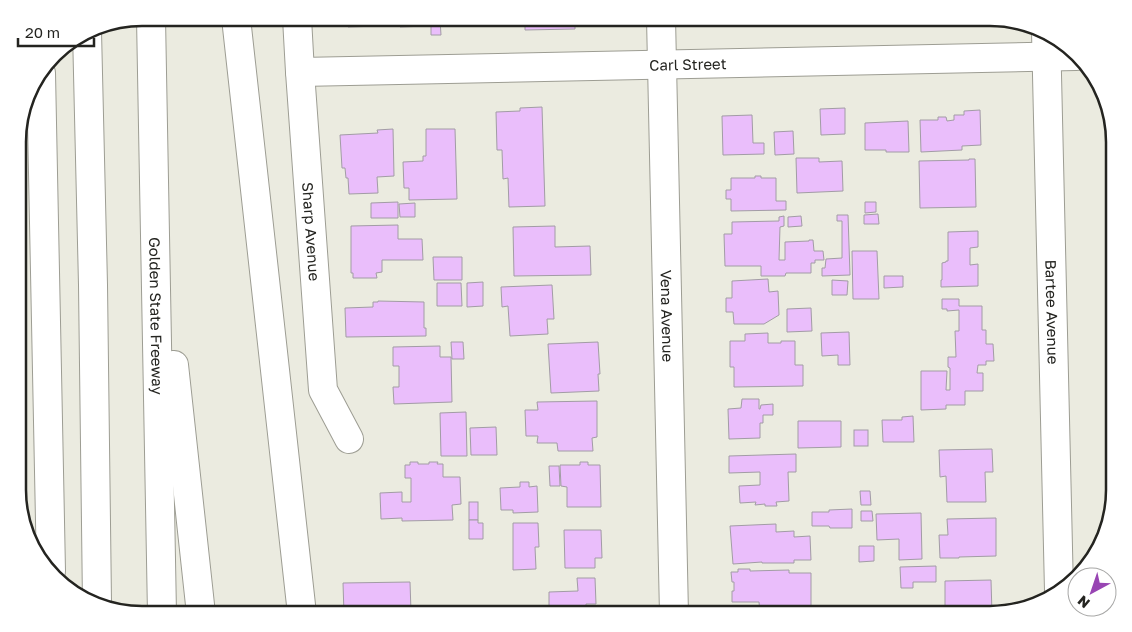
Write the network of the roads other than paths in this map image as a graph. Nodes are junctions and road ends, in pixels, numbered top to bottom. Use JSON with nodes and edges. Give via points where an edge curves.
{"nodes":[{"id":1,"x":150,"y":26,"type":"edge"},
{"id":2,"x":237,"y":26,"type":"edge"},
{"id":3,"x":297,"y":26,"type":"edge"},
{"id":4,"x":661,"y":26,"type":"edge"},
{"id":5,"x":88,"y":40,"type":"edge"},
{"id":6,"x":1046,"y":45,"type":"edge"},
{"id":7,"x":1060,"y":50,"type":"edge"},
{"id":8,"x":662,"y":65,"type":"junction"},
{"id":9,"x":300,"y":72,"type":"junction"},
{"id":10,"x":41,"y":85,"type":"edge"},
{"id":11,"x":154,"y":188,"type":"junction"},
{"id":12,"x":349,"y":439,"type":"dead end"},
{"id":13,"x":51,"y":560,"type":"edge"},
{"id":14,"x":1059,"y":583,"type":"edge"},
{"id":15,"x":98,"y":597,"type":"edge"},
{"id":16,"x":162,"y":606,"type":"edge"},
{"id":17,"x":200,"y":606,"type":"edge"},
{"id":18,"x":301,"y":606,"type":"edge"},
{"id":19,"x":674,"y":606,"type":"edge"}],
"edges":[{"from":1,"to":11,"type":"main road","name":"Golden State Freeway"},
{"from":2,"to":18,"type":"main road"},
{"from":3,"to":9,"type":"main road","name":"Sharp Avenue"},
{"from":4,"to":8,"type":"main road","name":"Vena Avenue"},
{"from":5,"to":15,"type":"main road"},
{"from":6,"to":7,"type":"main road","name":"Carl Street"},
{"from":6,"to":8,"type":"main road","name":"Carl Street"},
{"from":6,"to":14,"type":"main road","name":"Bartee Avenue"},
{"from":8,"to":9,"type":"main road","name":"Carl Street"},
{"from":8,"to":19,"type":"main road","name":"Vena Avenue"},
{"from":9,"to":12,"type":"main road","name":"Sharp Avenue","via":[[323,390]]},
{"from":10,"to":13,"type":"main road"},
{"from":11,"to":16,"type":"main road","name":"Golden State Freeway"},
{"from":11,"to":17,"type":"main road"}]}
